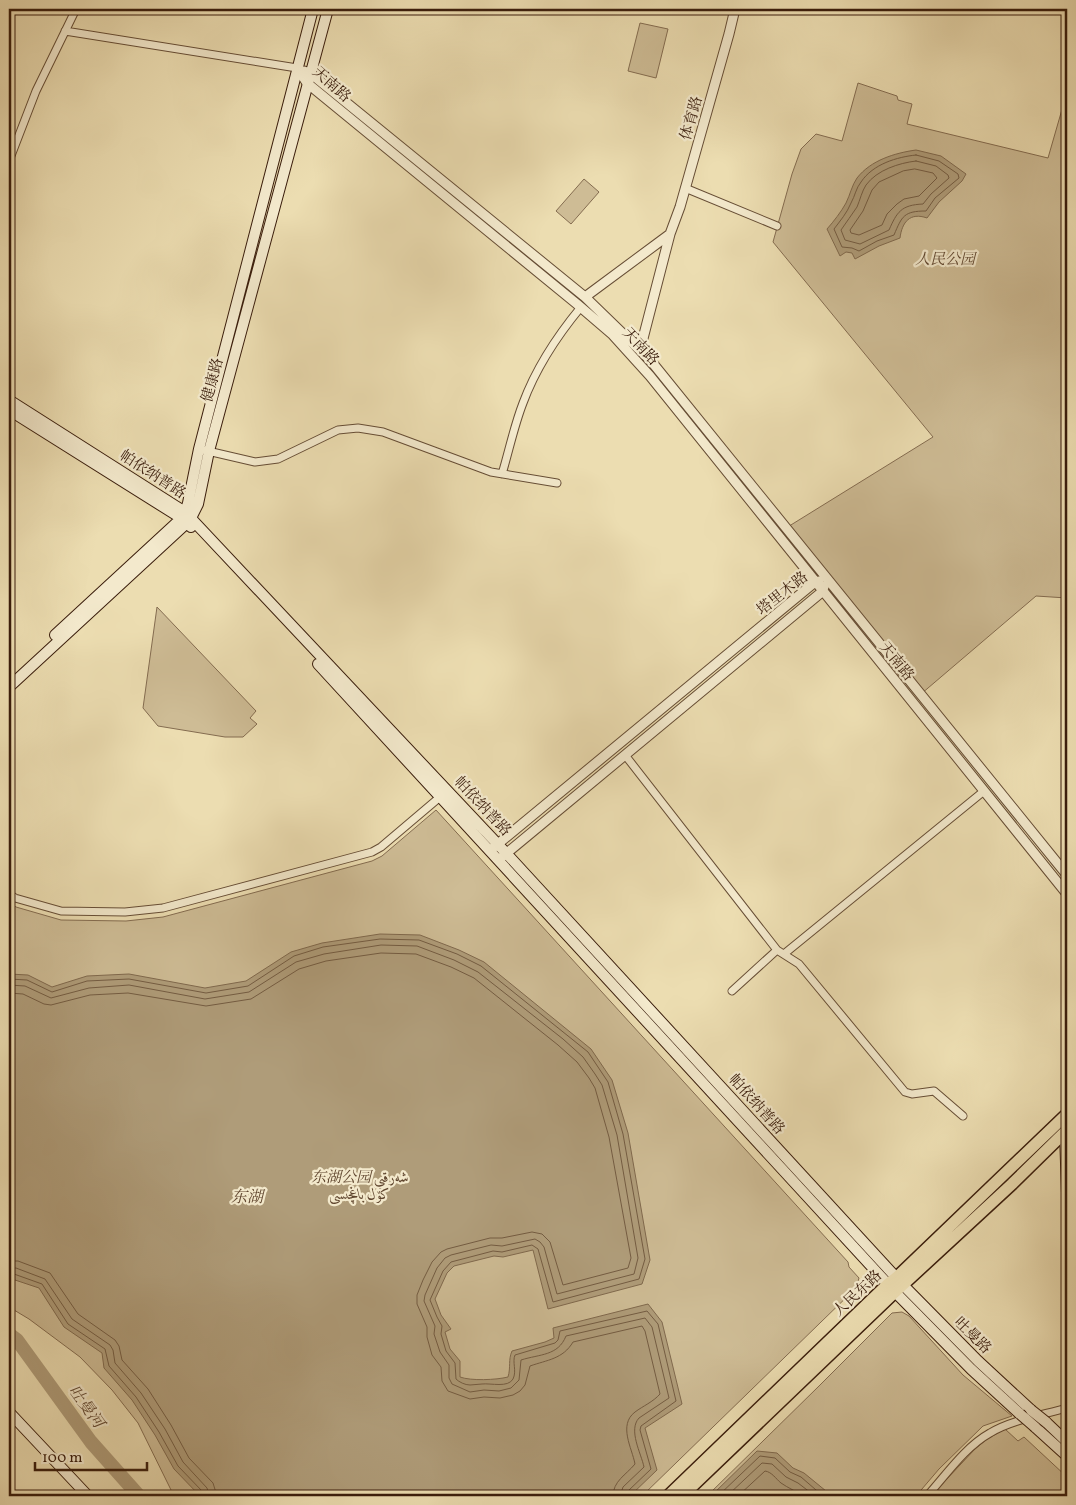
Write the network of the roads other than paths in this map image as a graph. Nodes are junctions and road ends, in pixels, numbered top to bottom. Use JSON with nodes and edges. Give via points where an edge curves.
{"nodes":[{"id":1,"x":76,"y":9,"type":"edge"},
{"id":2,"x":313,"y":9,"type":"edge"},
{"id":3,"x":328,"y":9,"type":"edge"},
{"id":4,"x":734,"y":9,"type":"edge"},
{"id":5,"x":65,"y":31,"type":"junction"},
{"id":6,"x":297,"y":68,"type":"junction"},
{"id":7,"x":309,"y":78,"type":"junction"},
{"id":8,"x":9,"y":161,"type":"edge"},
{"id":9,"x":685,"y":188,"type":"junction"},
{"id":10,"x":777,"y":226,"type":"dead end"},
{"id":11,"x":670,"y":234,"type":"junction"},
{"id":12,"x":585,"y":297,"type":"junction"},
{"id":13,"x":581,"y":307,"type":"junction"},
{"id":14,"x":640,"y":350,"type":"junction"},
{"id":15,"x":9,"y":400,"type":"edge"},
{"id":16,"x":9,"y":410,"type":"edge"},
{"id":17,"x":204,"y":450,"type":"junction"},
{"id":18,"x":502,"y":474,"type":"junction"},
{"id":19,"x":557,"y":483,"type":"dead end"},
{"id":20,"x":186,"y":519,"type":"junction"},
{"id":21,"x":827,"y":578,"type":"junction"},
{"id":22,"x":815,"y":582,"type":"junction"},
{"id":23,"x":823,"y":592,"type":"junction"},
{"id":24,"x":9,"y":678,"type":"edge"},
{"id":25,"x":9,"y":687,"type":"edge"},
{"id":26,"x":625,"y":755,"type":"junction"},
{"id":27,"x":984,"y":791,"type":"junction"},
{"id":28,"x":440,"y":797,"type":"junction"},
{"id":29,"x":493,"y":847,"type":"junction"},
{"id":30,"x":506,"y":853,"type":"junction"},
{"id":31,"x":498,"y":860,"type":"junction"},
{"id":32,"x":1067,"y":875,"type":"edge"},
{"id":33,"x":9,"y":894,"type":"edge"},
{"id":34,"x":1067,"y":894,"type":"edge"},
{"id":35,"x":781,"y":952,"type":"junction"},
{"id":36,"x":732,"y":991,"type":"dead end"},
{"id":37,"x":1067,"y":1114,"type":"edge"},
{"id":38,"x":963,"y":1116,"type":"dead end"},
{"id":39,"x":1066,"y":1131,"type":"edge"},
{"id":40,"x":1067,"y":1193,"type":"edge"},
{"id":41,"x":895,"y":1285,"type":"junction"},
{"id":42,"x":1067,"y":1408,"type":"edge"},
{"id":43,"x":9,"y":1412,"type":"edge"},
{"id":44,"x":1067,"y":1442,"type":"edge"},
{"id":45,"x":1067,"y":1456,"type":"edge"},
{"id":46,"x":88,"y":1496,"type":"edge"},
{"id":47,"x":668,"y":1496,"type":"edge"},
{"id":48,"x":682,"y":1496,"type":"edge"},
{"id":49,"x":927,"y":1496,"type":"edge"}],
"edges":[{"from":1,"to":5,"type":"street"},
{"from":2,"to":6,"type":"main road","name":"健康路"},
{"from":3,"to":7,"type":"main road","name":"健康路"},
{"from":4,"to":9,"type":"street","name":"体育路"},
{"from":5,"to":6,"type":"street"},
{"from":5,"to":8,"type":"street","via":[[36,91]]},
{"from":6,"to":7,"type":"street","name":"天南路"},
{"from":6,"to":17,"type":"main road","name":"健康路"},
{"from":7,"to":12,"type":"street","name":"天南路"},
{"from":7,"to":13,"type":"street","name":"天南路"},
{"from":7,"to":17,"type":"main road","name":"健康路"},
{"from":9,"to":10,"type":"street"},
{"from":9,"to":11,"type":"street","name":"体育路"},
{"from":11,"to":12,"type":"street"},
{"from":11,"to":14,"type":"street","name":"体育路"},
{"from":12,"to":14,"type":"street","name":"天南路"},
{"from":13,"to":18,"type":"street","via":[[563,328],[536,374],[523,403]]},
{"from":13,"to":22,"type":"street","name":"天南路","via":[[612,334],[650,376]]},
{"from":14,"to":21,"type":"street","name":"天南路"},
{"from":15,"to":20,"type":"main road","name":"帕依纳普路"},
{"from":16,"to":20,"type":"main road","name":"帕依纳普路"},
{"from":17,"to":18,"type":"street","via":[[255,462],[278,459],[338,430],[358,428],[383,432]]},
{"from":17,"to":20,"type":"main road","name":"健康路","via":[[198,504]]},
{"from":18,"to":19,"type":"street"},
{"from":20,"to":24,"type":"main road","name":"健康路"},
{"from":20,"to":25,"type":"main road","name":"健康路"},
{"from":20,"to":28,"type":"main road","name":"帕依纳普路"},
{"from":20,"to":29,"type":"main road","name":"帕依纳普路","via":[[415,754]]},
{"from":21,"to":22,"type":"street","name":"塔里木路"},
{"from":21,"to":23,"type":"street","name":"塔里木路"},
{"from":21,"to":32,"type":"street","name":"天南路"},
{"from":22,"to":23,"type":"street","name":"天南路"},
{"from":22,"to":29,"type":"street","name":"塔里木路"},
{"from":23,"to":26,"type":"street","name":"塔里木路"},
{"from":23,"to":27,"type":"street","name":"天南路"},
{"from":26,"to":30,"type":"street","name":"塔里木路"},
{"from":26,"to":35,"type":"street"},
{"from":27,"to":34,"type":"street","name":"天南路"},
{"from":27,"to":35,"type":"street"},
{"from":28,"to":29,"type":"main road","name":"帕依纳普路"},
{"from":28,"to":33,"type":"street","via":[[372,852],[163,908],[125,912],[61,911]]},
{"from":29,"to":30,"type":"main road","name":"帕依纳普路"},
{"from":29,"to":31,"type":"main road","name":"帕依纳普路"},
{"from":30,"to":31,"type":"street","name":"塔里木路"},
{"from":30,"to":41,"type":"main road","name":"帕依纳普路"},
{"from":31,"to":41,"type":"main road","name":"帕依纳普路"},
{"from":35,"to":36,"type":"street"},
{"from":35,"to":38,"type":"street","via":[[799,964],[905,1092],[934,1092]]},
{"from":37,"to":41,"type":"main road","name":"人民东路"},
{"from":39,"to":40,"type":"main road"},
{"from":39,"to":41,"type":"main road","name":"人民东路"},
{"from":41,"to":44,"type":"main road","name":"吐曼路","bridge":true},
{"from":41,"to":45,"type":"main road","name":"吐曼路","bridge":true,"via":[[972,1369]]},
{"from":41,"to":47,"type":"main road","name":"人民东路"},
{"from":41,"to":48,"type":"main road","name":"人民东路"},
{"from":42,"to":49,"type":"street","via":[[988,1433]]},
{"from":43,"to":46,"type":"main road"}]}
